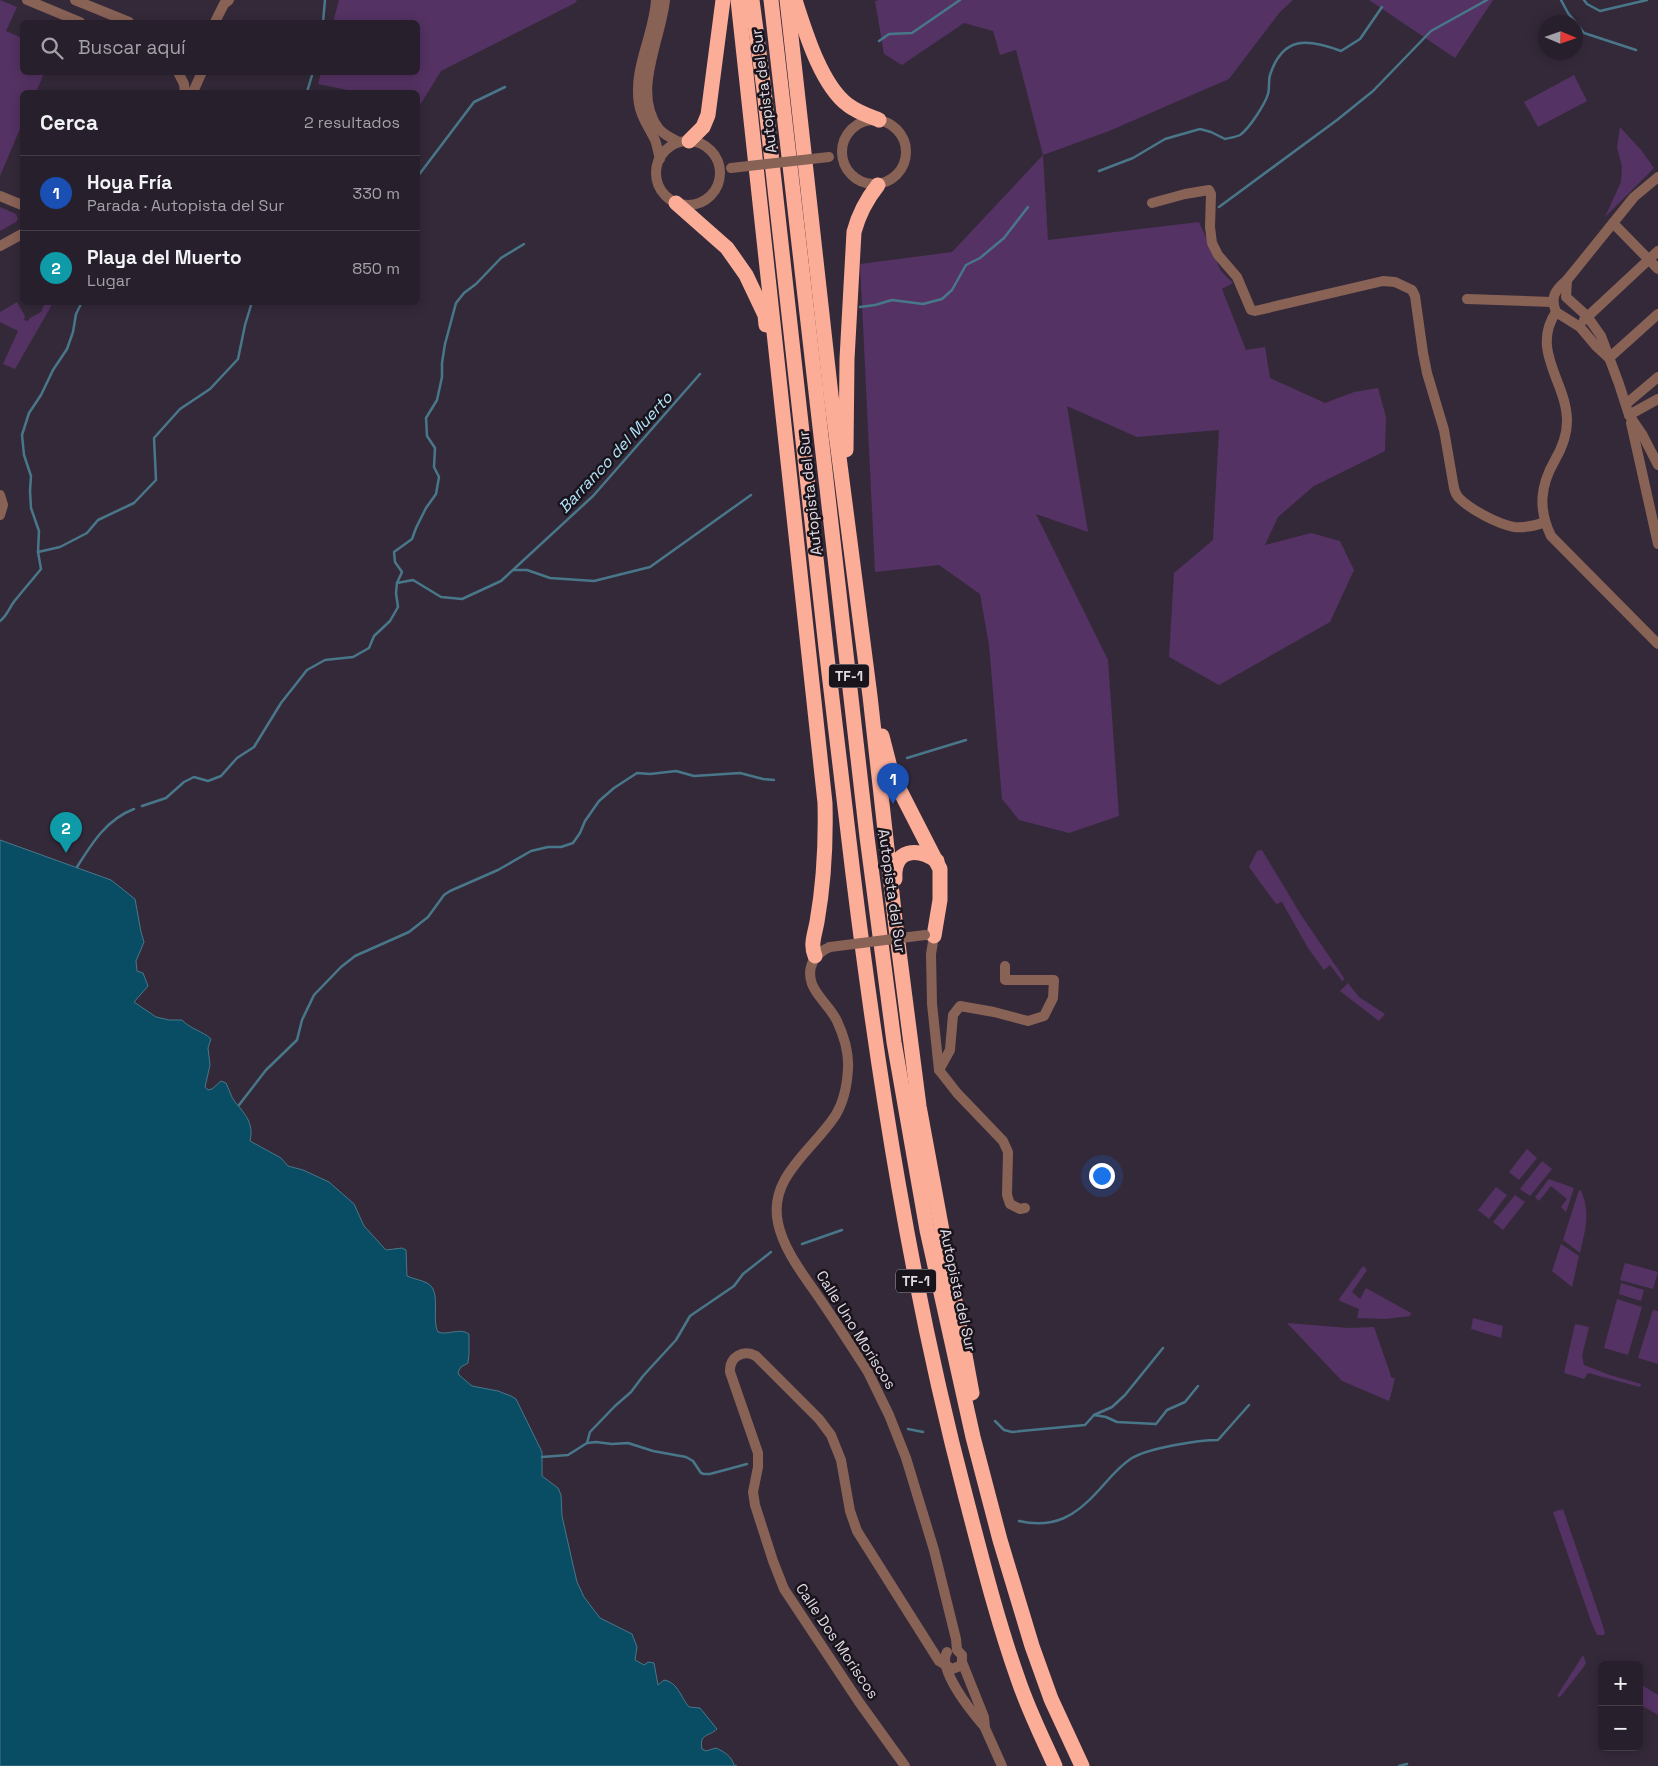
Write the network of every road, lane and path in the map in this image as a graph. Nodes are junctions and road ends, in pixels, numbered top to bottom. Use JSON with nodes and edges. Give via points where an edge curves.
{"nodes":[{"id":1,"x":27,"y":0,"type":"edge"},
{"id":2,"x":75,"y":0,"type":"edge"},
{"id":3,"x":230,"y":0,"type":"edge"},
{"id":4,"x":656,"y":0,"type":"edge"},
{"id":5,"x":665,"y":0,"type":"edge"},
{"id":6,"x":723,"y":0,"type":"edge"},
{"id":7,"x":738,"y":0,"type":"edge"},
{"id":8,"x":752,"y":0,"type":"edge"},
{"id":9,"x":771,"y":0,"type":"edge"},
{"id":10,"x":787,"y":0,"type":"edge"},
{"id":11,"x":795,"y":0,"type":"edge"},
{"id":12,"x":75,"y":20,"type":"edge"},
{"id":13,"x":123,"y":20,"type":"edge"},
{"id":14,"x":216,"y":20,"type":"edge"},
{"id":15,"x":223,"y":20,"type":"edge"},
{"id":16,"x":180,"y":75,"type":"edge"},
{"id":17,"x":201,"y":75,"type":"edge"},
{"id":18,"x":185,"y":90,"type":"edge"},
{"id":19,"x":194,"y":90,"type":"edge"},
{"id":20,"x":879,"y":120,"type":"junction"},
{"id":21,"x":684,"y":142,"type":"junction"},
{"id":22,"x":842,"y":155,"type":"junction"},
{"id":23,"x":660,"y":158,"type":"junction"},
{"id":24,"x":720,"y":170,"type":"junction"},
{"id":25,"x":1658,"y":177,"type":"edge"},
{"id":26,"x":878,"y":185,"type":"junction"},
{"id":27,"x":0,"y":196,"type":"edge"},
{"id":28,"x":676,"y":202,"type":"junction"},
{"id":29,"x":1152,"y":202,"type":"dead end"},
{"id":30,"x":20,"y":204,"type":"edge"},
{"id":31,"x":1613,"y":223,"type":"junction"},
{"id":32,"x":20,"y":235,"type":"edge"},
{"id":33,"x":0,"y":246,"type":"edge"},
{"id":34,"x":1658,"y":251,"type":"edge"},
{"id":35,"x":1649,"y":260,"type":"junction"},
{"id":36,"x":1658,"y":269,"type":"edge"},
{"id":37,"x":1567,"y":280,"type":"junction"},
{"id":38,"x":1566,"y":297,"type":"junction"},
{"id":39,"x":1467,"y":299,"type":"dead end"},
{"id":40,"x":1554,"y":304,"type":"junction"},
{"id":41,"x":1658,"y":314,"type":"edge"},
{"id":42,"x":1587,"y":316,"type":"junction"},
{"id":43,"x":1580,"y":327,"type":"junction"},
{"id":44,"x":1609,"y":358,"type":"junction"},
{"id":45,"x":1658,"y":378,"type":"edge"},
{"id":46,"x":1658,"y":399,"type":"edge"},
{"id":47,"x":1626,"y":404,"type":"junction"},
{"id":48,"x":782,"y":408,"type":"junction"},
{"id":49,"x":1629,"y":415,"type":"junction"},
{"id":50,"x":1650,"y":450,"type":"junction"},
{"id":51,"x":1639,"y":455,"type":"junction"},
{"id":52,"x":1658,"y":465,"type":"edge"},
{"id":53,"x":0,"y":495,"type":"edge"},
{"id":54,"x":794,"y":504,"type":"junction"},
{"id":55,"x":1654,"y":504,"type":"edge"},
{"id":56,"x":846,"y":509,"type":"junction"},
{"id":57,"x":0,"y":515,"type":"edge"},
{"id":58,"x":1544,"y":522,"type":"junction"},
{"id":59,"x":1658,"y":544,"type":"edge"},
{"id":60,"x":824,"y":630,"type":"junction"},
{"id":61,"x":1658,"y":644,"type":"edge"},
{"id":62,"x":870,"y":696,"type":"junction"},
{"id":63,"x":937,"y":861,"type":"junction"},
{"id":64,"x":895,"y":920,"type":"junction"},
{"id":65,"x":929,"y":936,"type":"junction"},
{"id":66,"x":815,"y":956,"type":"junction"},
{"id":67,"x":1005,"y":966,"type":"dead end"},
{"id":68,"x":940,"y":1070,"type":"junction"},
{"id":69,"x":1026,"y":1208,"type":"dead end"},
{"id":70,"x":1000,"y":1540,"type":"junction"},
{"id":71,"x":929,"y":1643,"type":"junction"},
{"id":72,"x":952,"y":1652,"type":"junction"},
{"id":73,"x":962,"y":1662,"type":"junction"},
{"id":74,"x":946,"y":1664,"type":"junction"},
{"id":75,"x":986,"y":1728,"type":"junction"},
{"id":76,"x":905,"y":1766,"type":"edge"},
{"id":77,"x":1002,"y":1766,"type":"edge"},
{"id":78,"x":1055,"y":1766,"type":"edge"},
{"id":79,"x":1082,"y":1766,"type":"edge"}],
"edges":[{"from":1,"to":12,"type":"street"},
{"from":2,"to":13,"type":"street"},
{"from":3,"to":14,"type":"street","via":[[224,4]]},
{"from":3,"to":15,"type":"street"},
{"from":4,"to":23,"type":"street","via":[[638,87],[641,112]]},
{"from":5,"to":21,"type":"street","via":[[648,75],[648,98],[660,130]]},
{"from":6,"to":21,"type":"highway","via":[[708,115],[704,127]]},
{"from":7,"to":48,"type":"highway"},
{"from":8,"to":60,"type":"highway","name":"Autopista del Sur","number":"TF-1"},
{"from":9,"to":70,"type":"highway","name":"Autopista del Sur","number":"TF-1","via":[[867,837],[894,1042],[927,1230],[971,1428]]},
{"from":10,"to":56,"type":"highway"},
{"from":11,"to":20,"type":"highway","via":[[808,41],[827,81],[848,106]]},
{"from":16,"to":18,"type":"street"},
{"from":17,"to":19,"type":"street"},
{"from":20,"to":22,"type":"street","via":[[869,120],[853,128],[843,144]]},
{"from":20,"to":26,"type":"street","via":[[897,129],[907,153],[906,161],[894,178]]},
{"from":21,"to":23,"type":"street","via":[[667,149]]},
{"from":21,"to":24,"type":"street","via":[[700,143],[709,148],[717,158]]},
{"from":22,"to":24,"type":"street","bridge":true},
{"from":22,"to":26,"type":"street","via":[[854,178]]},
{"from":23,"to":28,"type":"street","via":[[656,171],[659,186],[667,197]]},
{"from":24,"to":28,"type":"street","via":[[718,186],[705,201],[690,205]]},
{"from":25,"to":31,"type":"street","via":[[1634,196]]},
{"from":26,"to":56,"type":"highway","via":[[864,202],[854,232],[847,359]]},
{"from":27,"to":30,"type":"street"},
{"from":28,"to":48,"type":"highway","via":[[727,248],[746,275],[764,315]]},
{"from":29,"to":58,"type":"street","via":[[1209,190],[1212,194],[1212,243],[1237,277],[1251,310],[1383,281],[1395,282],[1412,290],[1427,373],[1444,430],[1458,497],[1502,524],[1524,527]]},
{"from":31,"to":35,"type":"street"},
{"from":31,"to":37,"type":"street"},
{"from":32,"to":33,"type":"street"},
{"from":34,"to":35,"type":"street"},
{"from":35,"to":36,"type":"street"},
{"from":35,"to":42,"type":"street"},
{"from":37,"to":38,"type":"street"},
{"from":37,"to":40,"type":"street","via":[[1555,290]]},
{"from":38,"to":40,"type":"street","via":[[1560,296]]},
{"from":38,"to":42,"type":"street"},
{"from":39,"to":40,"type":"street"},
{"from":40,"to":43,"type":"street"},
{"from":40,"to":58,"type":"street","via":[[1546,344],[1567,413],[1567,429],[1542,494]]},
{"from":41,"to":44,"type":"street"},
{"from":42,"to":43,"type":"street"},
{"from":42,"to":44,"type":"street","via":[[1601,336]]},
{"from":43,"to":44,"type":"street"},
{"from":44,"to":47,"type":"street"},
{"from":45,"to":47,"type":"street"},
{"from":46,"to":49,"type":"street"},
{"from":47,"to":49,"type":"street"},
{"from":48,"to":54,"type":"highway"},
{"from":49,"to":50,"type":"street"},
{"from":49,"to":51,"type":"street"},
{"from":50,"to":51,"type":"street"},
{"from":50,"to":52,"type":"street"},
{"from":51,"to":55,"type":"street"},
{"from":53,"to":57,"type":"street","via":[[3,505]]},
{"from":54,"to":60,"type":"highway"},
{"from":54,"to":66,"type":"highway","via":[[825,803],[825,853],[812,947]]},
{"from":55,"to":59,"type":"street"},
{"from":56,"to":62,"type":"highway"},
{"from":58,"to":61,"type":"street","via":[[1551,536]]},
{"from":60,"to":78,"type":"highway","name":"Autopista del Sur","number":"TF-1","via":[[869,1005],[906,1232],[955,1458],[987,1579],[1017,1678]]},
{"from":62,"to":63,"type":"highway","via":[[892,775]]},
{"from":62,"to":64,"type":"highway"},
{"from":63,"to":64,"type":"highway","via":[[914,852],[900,859],[895,876],[898,903]]},
{"from":63,"to":65,"type":"highway","via":[[941,888],[938,912]]},
{"from":64,"to":70,"type":"highway","via":[[919,1106]]},
{"from":65,"to":66,"type":"street","bridge":true,"via":[[830,947]]},
{"from":65,"to":68,"type":"street","via":[[932,1004]]},
{"from":66,"to":72,"type":"street","name":"Calle Uno Moriscos","via":[[810,973],[812,983],[842,1032],[847,1049],[848,1078],[835,1116],[792,1166],[779,1195],[776,1208],[778,1223],[789,1250],[868,1372],[895,1429],[934,1550],[956,1640]]},
{"from":67,"to":68,"type":"street","via":[[1005,980],[1054,980],[1053,998],[1044,1016],[1028,1021],[960,1006],[953,1015],[950,1050]]},
{"from":68,"to":69,"type":"street","via":[[957,1093],[1003,1141],[1008,1152],[1007,1196],[1010,1204]]},
{"from":70,"to":79,"type":"highway","name":"Autopista del Sur","number":"TF-1","via":[[1051,1700]]},
{"from":71,"to":72,"type":"street","via":[[940,1652]]},
{"from":71,"to":74,"type":"street","via":[[939,1661]]},
{"from":71,"to":76,"type":"street","name":"Calle Dos Moriscos","via":[[857,1531],[841,1460],[831,1435],[756,1356],[748,1353],[738,1355],[730,1372],[758,1453],[753,1499],[780,1579],[792,1603]]},
{"from":72,"to":73,"type":"street","name":"Calle Uno Moriscos","via":[[962,1655]]},
{"from":72,"to":74,"type":"street","via":[[944,1659]]},
{"from":73,"to":74,"type":"street","via":[[955,1668]]},
{"from":73,"to":75,"type":"street","name":"Calle Uno Moriscos"},
{"from":74,"to":75,"type":"street","via":[[948,1675]]},
{"from":75,"to":77,"type":"street","name":"Calle Uno Moriscos"}]}
